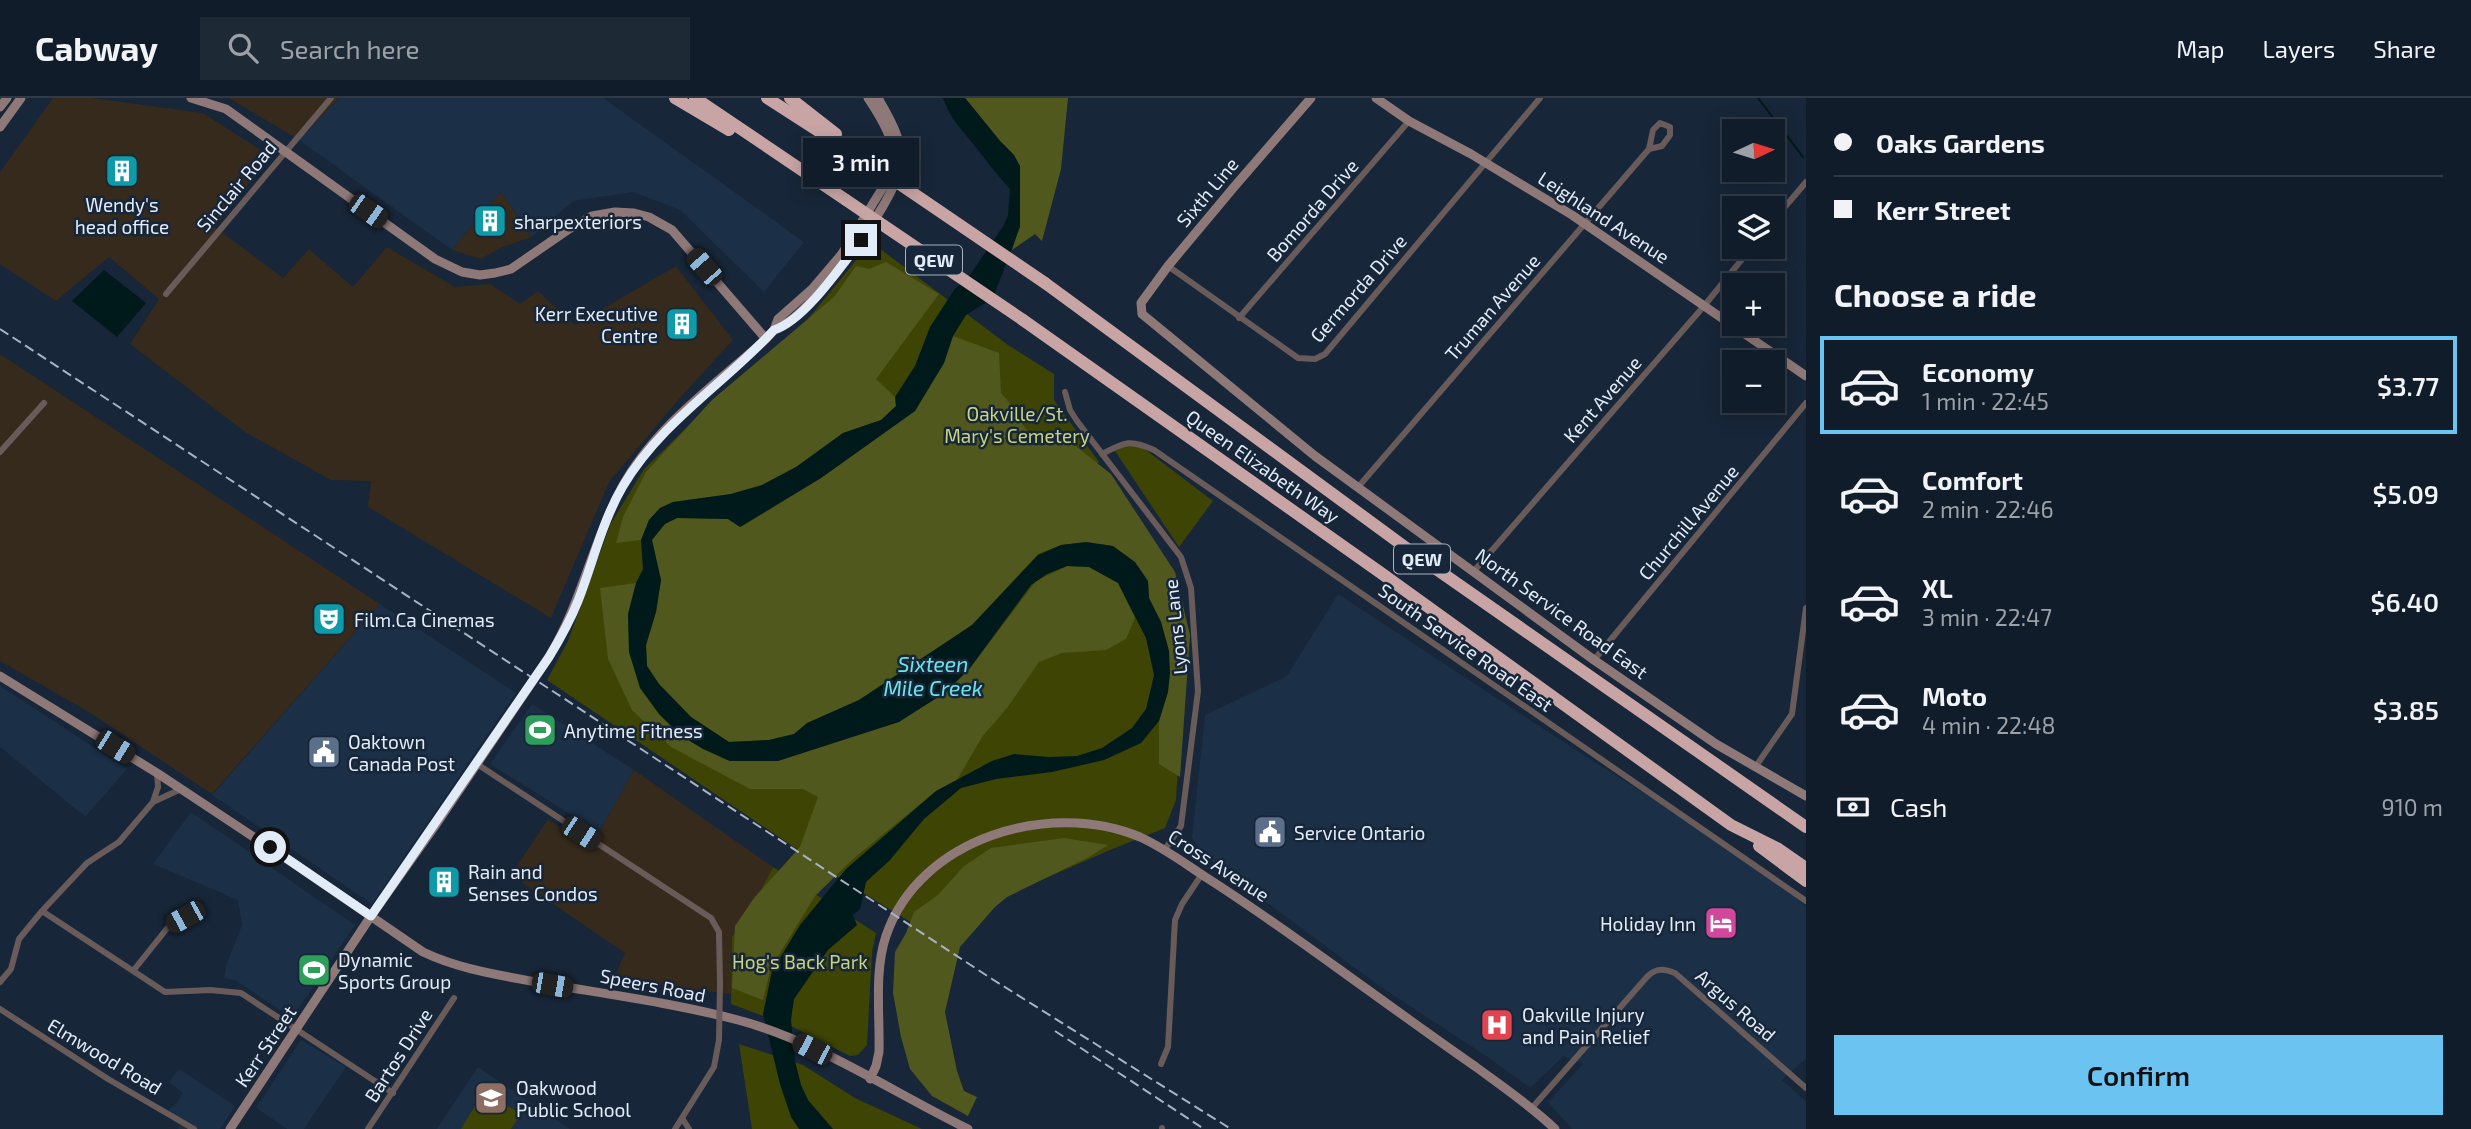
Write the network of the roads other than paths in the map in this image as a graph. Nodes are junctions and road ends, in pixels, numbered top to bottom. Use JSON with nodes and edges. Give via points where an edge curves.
{"nodes":[{"id":1,"x":7,"y":98,"type":"edge"},
{"id":2,"x":21,"y":98,"type":"edge"},
{"id":3,"x":191,"y":98,"type":"edge"},
{"id":4,"x":331,"y":98,"type":"edge"},
{"id":5,"x":675,"y":98,"type":"edge"},
{"id":6,"x":695,"y":98,"type":"edge"},
{"id":7,"x":767,"y":98,"type":"edge"},
{"id":8,"x":790,"y":98,"type":"edge"},
{"id":9,"x":868,"y":98,"type":"edge"},
{"id":10,"x":878,"y":98,"type":"edge"},
{"id":11,"x":1311,"y":98,"type":"edge"},
{"id":12,"x":1376,"y":98,"type":"edge"},
{"id":13,"x":1538,"y":99,"type":"edge"},
{"id":14,"x":0,"y":107,"type":"edge"},
{"id":15,"x":1409,"y":121,"type":"junction"},
{"id":16,"x":0,"y":127,"type":"edge"},
{"id":17,"x":1649,"y":149,"type":"dead end"},
{"id":18,"x":286,"y":151,"type":"junction"},
{"id":19,"x":1484,"y":163,"type":"junction"},
{"id":20,"x":796,"y":167,"type":"junction"},
{"id":21,"x":882,"y":172,"type":"junction"},
{"id":22,"x":1806,"y":182,"type":"edge"},
{"id":23,"x":1785,"y":207,"type":"edge"},
{"id":24,"x":1585,"y":223,"type":"junction"},
{"id":25,"x":1742,"y":259,"type":"edge"},
{"id":26,"x":1168,"y":266,"type":"junction"},
{"id":27,"x":166,"y":295,"type":"dead end"},
{"id":28,"x":1704,"y":306,"type":"junction"},
{"id":29,"x":1142,"y":314,"type":"joint"},
{"id":30,"x":1239,"y":318,"type":"junction"},
{"id":31,"x":774,"y":330,"type":"junction"},
{"id":32,"x":766,"y":339,"type":"junction"},
{"id":33,"x":1806,"y":376,"type":"edge"},
{"id":34,"x":1065,"y":392,"type":"dead end"},
{"id":35,"x":44,"y":403,"type":"dead end"},
{"id":36,"x":1806,"y":403,"type":"edge"},
{"id":37,"x":0,"y":452,"type":"edge"},
{"id":38,"x":1102,"y":454,"type":"junction"},
{"id":39,"x":1359,"y":486,"type":"junction"},
{"id":40,"x":1474,"y":571,"type":"junction"},
{"id":41,"x":1806,"y":608,"type":"edge"},
{"id":42,"x":1594,"y":660,"type":"junction"},
{"id":43,"x":1803,"y":664,"type":"edge"},
{"id":44,"x":0,"y":676,"type":"edge"},
{"id":45,"x":477,"y":764,"type":"junction"},
{"id":46,"x":1756,"y":766,"type":"junction"},
{"id":47,"x":1723,"y":771,"type":"junction"},
{"id":48,"x":157,"y":774,"type":"junction"},
{"id":49,"x":181,"y":789,"type":"junction"},
{"id":50,"x":1806,"y":796,"type":"edge"},
{"id":51,"x":153,"y":802,"type":"junction"},
{"id":52,"x":1806,"y":817,"type":"edge"},
{"id":53,"x":1731,"y":825,"type":"junction"},
{"id":54,"x":1806,"y":827,"type":"edge"},
{"id":55,"x":1165,"y":849,"type":"junction"},
{"id":56,"x":1806,"y":868,"type":"edge"},
{"id":57,"x":1202,"y":874,"type":"junction"},
{"id":58,"x":1806,"y":881,"type":"edge"},
{"id":59,"x":1806,"y":901,"type":"edge"},
{"id":60,"x":42,"y":911,"type":"junction"},
{"id":61,"x":371,"y":916,"type":"junction"},
{"id":62,"x":185,"y":917,"type":"dead end"},
{"id":63,"x":133,"y":971,"type":"junction"},
{"id":64,"x":0,"y":982,"type":"edge"},
{"id":65,"x":454,"y":998,"type":"dead end"},
{"id":66,"x":0,"y":1009,"type":"edge"},
{"id":67,"x":298,"y":1030,"type":"junction"},
{"id":68,"x":1161,"y":1064,"type":"dead end"},
{"id":69,"x":870,"y":1079,"type":"junction"},
{"id":70,"x":1804,"y":1082,"type":"edge"},
{"id":71,"x":393,"y":1093,"type":"junction"},
{"id":72,"x":1531,"y":1109,"type":"junction"},
{"id":73,"x":682,"y":1118,"type":"junction"},
{"id":74,"x":194,"y":1129,"type":"edge"},
{"id":75,"x":230,"y":1129,"type":"edge"},
{"id":76,"x":368,"y":1129,"type":"edge"},
{"id":77,"x":675,"y":1129,"type":"edge"},
{"id":78,"x":689,"y":1129,"type":"edge"},
{"id":79,"x":968,"y":1129,"type":"edge"},
{"id":80,"x":1555,"y":1129,"type":"edge"}],
"edges":[{"from":1,"to":14,"type":"street"},
{"from":2,"to":16,"type":"street"},
{"from":3,"to":18,"type":"street","via":[[226,109]]},
{"from":4,"to":18,"type":"street","name":"Sinclair Road"},
{"from":5,"to":20,"type":"highway"},
{"from":6,"to":20,"type":"highway","name":"Queen Elizabeth Way","number":"QEW"},
{"from":7,"to":21,"type":"highway","name":"Queen Elizabeth Way","number":"QEW"},
{"from":8,"to":21,"type":"highway"},
{"from":9,"to":31,"type":"street","name":"Kerr Street","via":[[890,136],[890,176],[841,255],[778,319]]},
{"from":10,"to":31,"type":"street","name":"Kerr Street","via":[[898,141],[901,167],[895,184],[861,240],[818,296]]},
{"from":11,"to":26,"type":"street","name":"Sixth Line"},
{"from":12,"to":15,"type":"street","name":"Leighland Avenue"},
{"from":13,"to":19,"type":"street","name":"Germorda Drive"},
{"from":15,"to":19,"type":"street","name":"Leighland Avenue"},
{"from":15,"to":30,"type":"street","name":"Bomorda Drive"},
{"from":17,"to":24,"type":"street","name":"Truman Avenue"},
{"from":18,"to":27,"type":"street","name":"Sinclair Road"},
{"from":18,"to":32,"type":"street","via":[[435,259],[462,272],[480,275],[511,269],[592,216],[615,212],[649,217],[672,230]]},
{"from":19,"to":24,"type":"street","name":"Leighland Avenue"},
{"from":19,"to":30,"type":"street","name":"Germorda Drive","via":[[1325,354],[1298,358]]},
{"from":20,"to":53,"type":"highway","name":"Queen Elizabeth Way","number":"QEW","bridge":true,"via":[[1023,320]]},
{"from":21,"to":47,"type":"highway","name":"Queen Elizabeth Way","number":"QEW","bridge":true,"via":[[1045,282],[1409,550]]},
{"from":22,"to":23,"type":"street"},
{"from":24,"to":28,"type":"street","name":"Leighland Avenue"},
{"from":24,"to":39,"type":"street","name":"Truman Avenue"},
{"from":25,"to":28,"type":"street","name":"Kent Avenue"},
{"from":26,"to":29,"type":"street","name":"Sixth Line","via":[[1141,303]]},
{"from":26,"to":30,"type":"street","name":"Germorda Drive"},
{"from":28,"to":33,"type":"street","name":"Leighland Avenue"},
{"from":28,"to":40,"type":"street","name":"Kent Avenue"},
{"from":29,"to":39,"type":"street","name":"North Service Road East","via":[[1315,456]]},
{"from":31,"to":32,"type":"street","name":"Kerr Street"},
{"from":32,"to":45,"type":"street","name":"Kerr Street","via":[[650,446],[607,519],[566,629]]},
{"from":34,"to":38,"type":"street","name":"Lyons Lane","via":[[1069,410]]},
{"from":35,"to":37,"type":"street"},
{"from":36,"to":42,"type":"street","name":"Churchill Avenue"},
{"from":38,"to":55,"type":"street","name":"Lyons Lane","via":[[1181,557],[1191,588],[1198,691],[1181,826]]},
{"from":38,"to":59,"type":"street","name":"South Service Road East","via":[[1121,443],[1136,442],[1154,450]]},
{"from":39,"to":40,"type":"street","name":"North Service Road East"},
{"from":40,"to":42,"type":"street","name":"North Service Road East"},
{"from":41,"to":43,"type":"street"},
{"from":42,"to":46,"type":"street","name":"North Service Road East"},
{"from":43,"to":46,"type":"street","via":[[1792,714]]},
{"from":44,"to":48,"type":"street","name":"Speers Road"},
{"from":45,"to":61,"type":"street","name":"Kerr Street"},
{"from":45,"to":73,"type":"street","bridge":true,"via":[[711,918],[719,932],[719,1040],[714,1067]]},
{"from":46,"to":50,"type":"street","name":"North Service Road East"},
{"from":47,"to":52,"type":"highway"},
{"from":47,"to":54,"type":"highway","name":"Queen Elizabeth Way","number":"QEW"},
{"from":48,"to":49,"type":"street","name":"Speers Road"},
{"from":48,"to":51,"type":"street"},
{"from":49,"to":51,"type":"street"},
{"from":49,"to":61,"type":"street","name":"Speers Road"},
{"from":51,"to":60,"type":"street","via":[[119,842],[87,863]]},
{"from":53,"to":56,"type":"highway","name":"Queen Elizabeth Way","number":"QEW"},
{"from":53,"to":58,"type":"highway"},
{"from":55,"to":57,"type":"street","name":"Cross Avenue"},
{"from":55,"to":69,"type":"street","name":"Cross Avenue","via":[[1121,831],[1067,822],[993,835],[928,873],[915,886],[886,936],[877,1061]]},
{"from":57,"to":68,"type":"street","via":[[1175,920],[1168,1047]]},
{"from":57,"to":72,"type":"street","name":"Cross Avenue"},
{"from":60,"to":63,"type":"street"},
{"from":60,"to":64,"type":"street","via":[[19,939],[11,969]]},
{"from":61,"to":67,"type":"street","name":"Kerr Street"},
{"from":61,"to":69,"type":"street","name":"Speers Road","via":[[423,952],[465,968],[736,1020],[795,1040]]},
{"from":62,"to":63,"type":"street","via":[[169,926]]},
{"from":63,"to":67,"type":"street","via":[[166,992],[210,989],[241,993]]},
{"from":65,"to":71,"type":"street","name":"Bartos Drive"},
{"from":66,"to":74,"type":"street","name":"Elmwood Road"},
{"from":67,"to":71,"type":"street"},
{"from":67,"to":75,"type":"street","name":"Kerr Street"},
{"from":69,"to":79,"type":"street","name":"Speers Road"},
{"from":70,"to":72,"type":"street","name":"Argus Road","via":[[1675,973],[1662,969],[1646,978]]},
{"from":71,"to":76,"type":"street","name":"Bartos Drive"},
{"from":72,"to":80,"type":"street","name":"Cross Avenue"},
{"from":73,"to":77,"type":"street"},
{"from":73,"to":78,"type":"street"}]}
